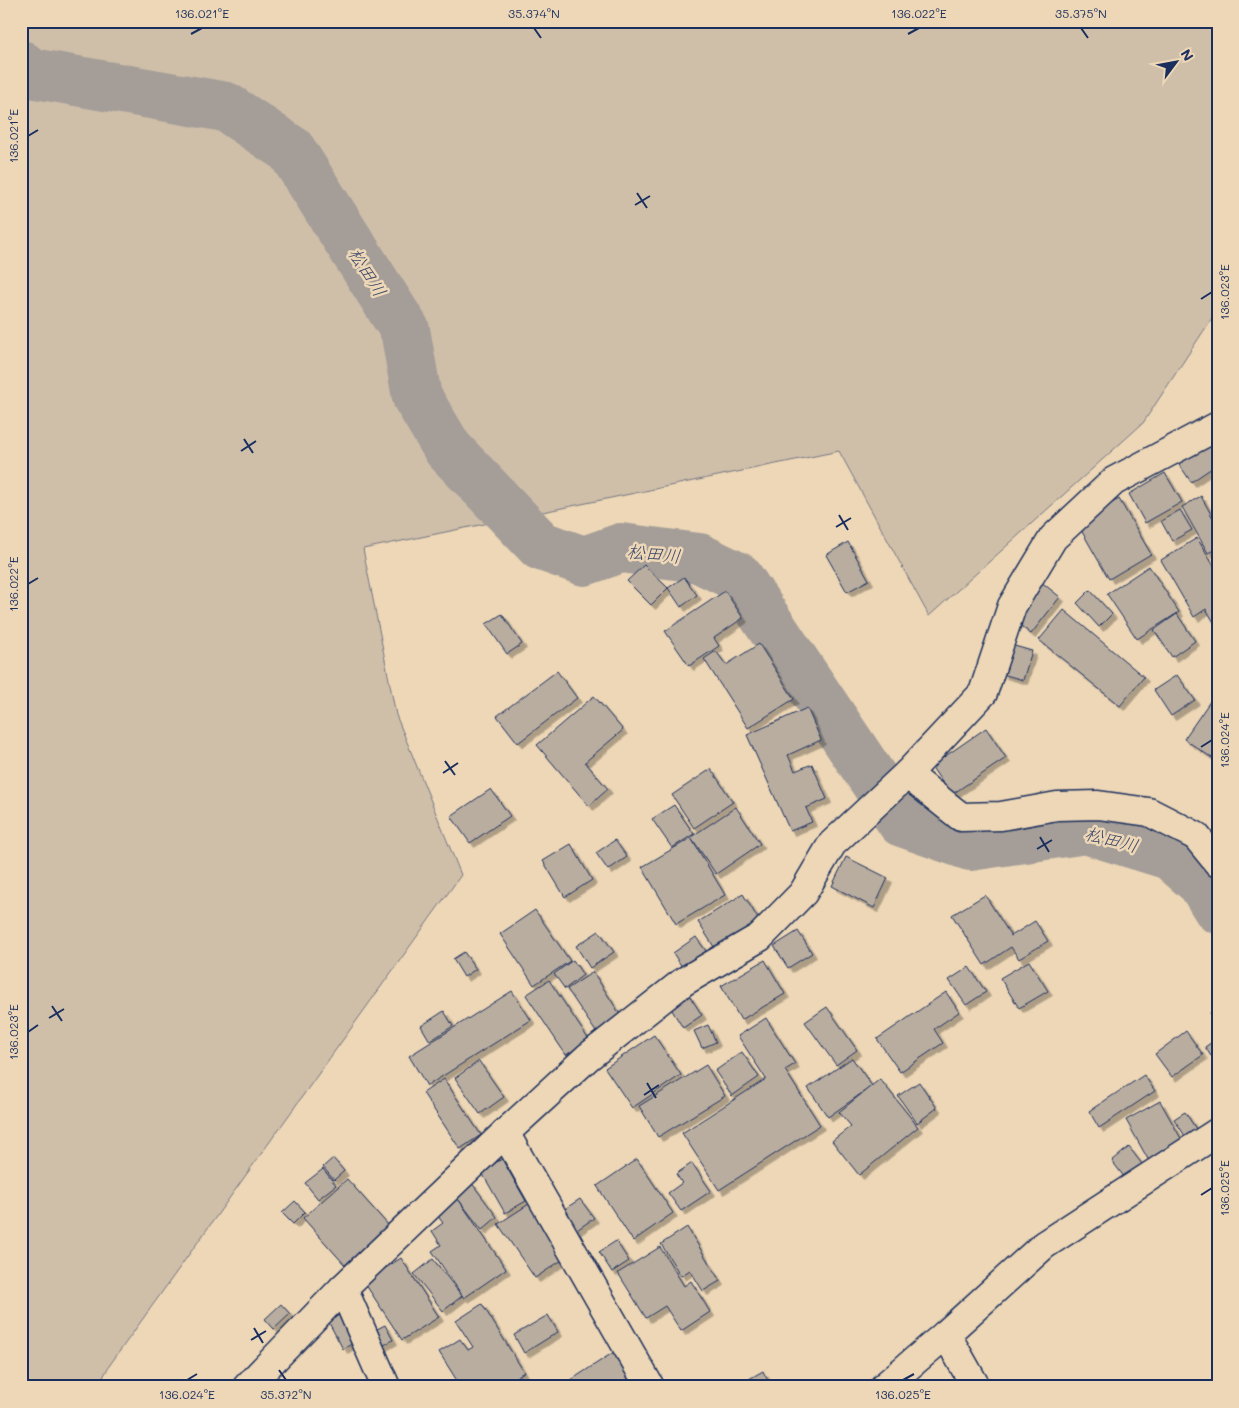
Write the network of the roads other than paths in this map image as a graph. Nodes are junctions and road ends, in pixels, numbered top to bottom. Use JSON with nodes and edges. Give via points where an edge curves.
{"nodes":[{"id":1,"x":1218,"y":426,"type":"edge"},
{"id":2,"x":906,"y":774,"type":"junction"},
{"id":3,"x":1218,"y":863,"type":"edge"},
{"id":4,"x":1218,"y":1132,"type":"edge"},
{"id":5,"x":505,"y":1134,"type":"junction"},
{"id":6,"x":343,"y":1288,"type":"junction"},
{"id":7,"x":946,"y":1334,"type":"junction"},
{"id":8,"x":247,"y":1387,"type":"edge"},
{"id":9,"x":386,"y":1387,"type":"edge"},
{"id":10,"x":650,"y":1387,"type":"edge"},
{"id":11,"x":884,"y":1387,"type":"edge"},
{"id":12,"x":976,"y":1387,"type":"edge"}],
"edges":[{"from":1,"to":2,"type":"street","via":[[1114,481],[1053,538],[1012,606],[983,692]]},
{"from":2,"to":3,"type":"street","via":[[961,817],[1001,816],[1057,806],[1090,805],[1149,812],[1196,836]]},
{"from":2,"to":5,"type":"street","via":[[832,844],[803,893],[760,937],[682,982],[588,1057]]},
{"from":4,"to":7,"type":"street","via":[[1044,1245]]},
{"from":5,"to":6,"type":"street"},
{"from":5,"to":10,"type":"street"},
{"from":6,"to":8,"type":"street"},
{"from":6,"to":9,"type":"street"},
{"from":7,"to":11,"type":"street"},
{"from":7,"to":12,"type":"street"}]}
